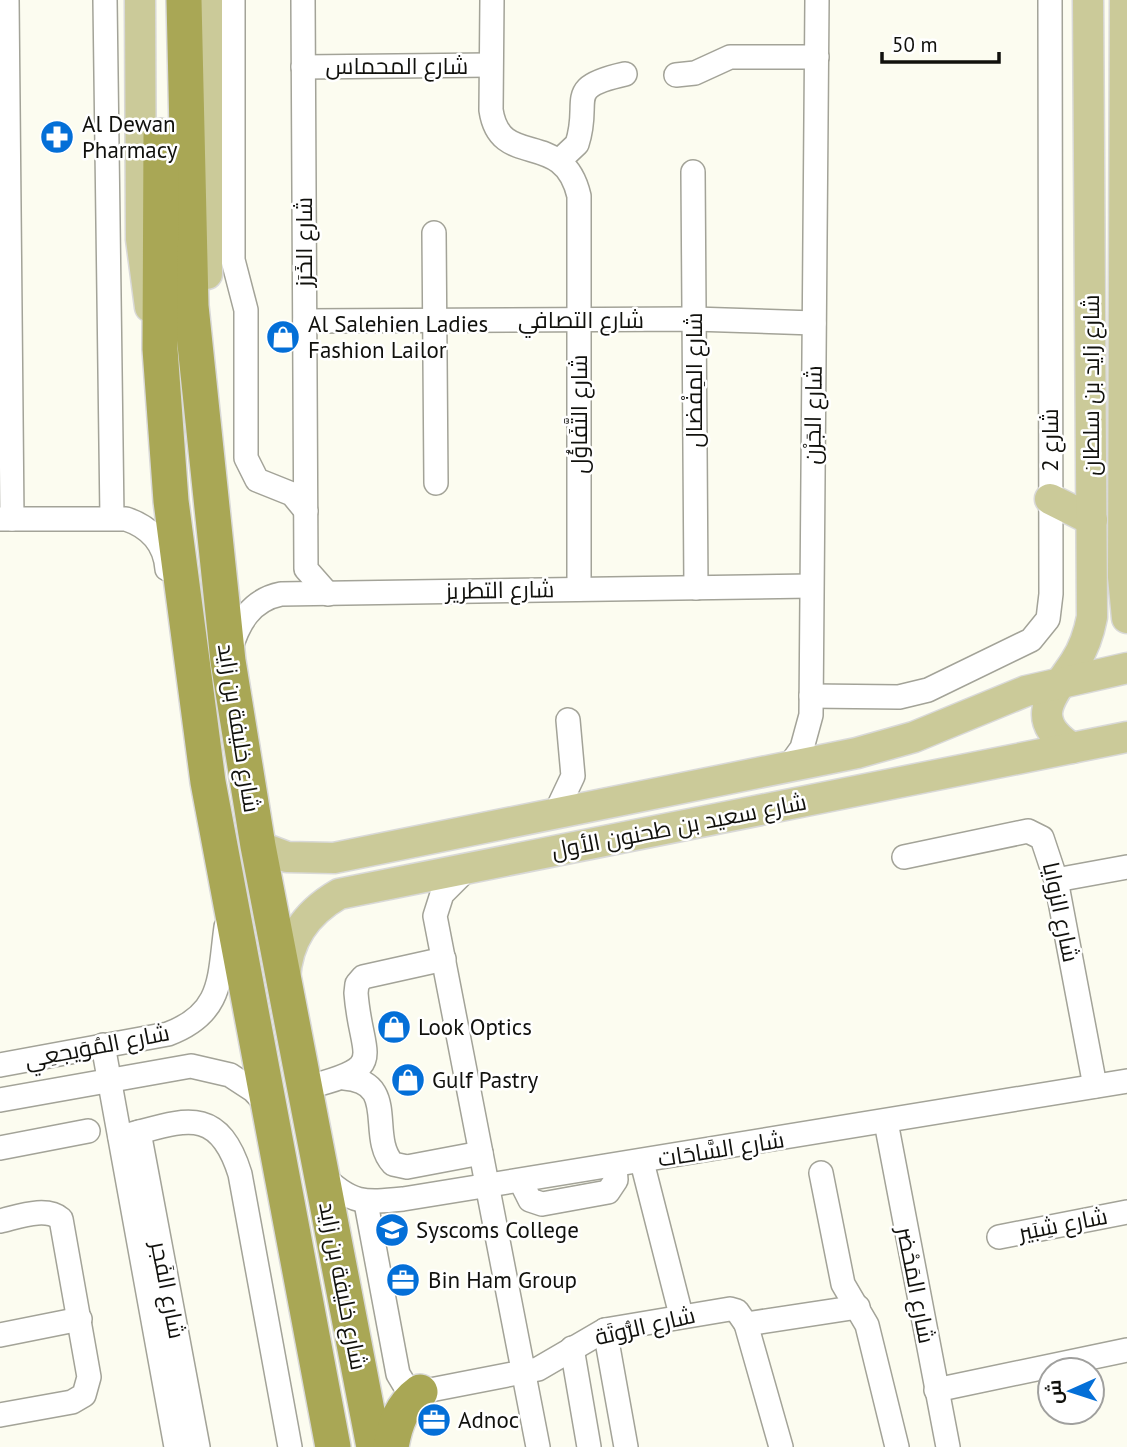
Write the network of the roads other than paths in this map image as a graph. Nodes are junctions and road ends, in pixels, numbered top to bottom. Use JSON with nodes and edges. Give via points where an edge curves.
{"nodes":[{"id":1,"x":105,"y":0,"type":"edge"},
{"id":2,"x":140,"y":0,"type":"edge"},
{"id":3,"x":160,"y":0,"type":"edge"},
{"id":4,"x":184,"y":0,"type":"edge"},
{"id":5,"x":208,"y":0,"type":"edge"},
{"id":6,"x":233,"y":0,"type":"edge"},
{"id":7,"x":303,"y":0,"type":"edge"},
{"id":8,"x":492,"y":0,"type":"edge"},
{"id":9,"x":817,"y":0,"type":"edge"},
{"id":10,"x":1049,"y":0,"type":"edge"},
{"id":11,"x":1088,"y":0,"type":"edge"},
{"id":12,"x":1125,"y":0,"type":"edge"},
{"id":13,"x":5,"y":7,"type":"edge"},
{"id":14,"x":817,"y":57,"type":"junction"},
{"id":15,"x":490,"y":65,"type":"junction"},
{"id":16,"x":303,"y":67,"type":"junction"},
{"id":17,"x":625,"y":74,"type":"dead end"},
{"id":18,"x":676,"y":75,"type":"dead end"},
{"id":19,"x":1127,"y":120,"type":"edge"},
{"id":20,"x":560,"y":160,"type":"junction"},
{"id":21,"x":693,"y":172,"type":"dead end"},
{"id":22,"x":1126,"y":180,"type":"edge"},
{"id":23,"x":434,"y":233,"type":"dead end"},
{"id":24,"x":5,"y":266,"type":"edge"},
{"id":25,"x":694,"y":319,"type":"junction"},
{"id":26,"x":579,"y":320,"type":"junction"},
{"id":27,"x":5,"y":321,"type":"edge"},
{"id":28,"x":305,"y":321,"type":"junction"},
{"id":29,"x":435,"y":321,"type":"junction"},
{"id":30,"x":814,"y":323,"type":"junction"},
{"id":31,"x":160,"y":349,"type":"junction"},
{"id":32,"x":199,"y":403,"type":"junction"},
{"id":33,"x":1126,"y":417,"type":"edge"},
{"id":34,"x":305,"y":463,"type":"junction"},
{"id":35,"x":1126,"y":464,"type":"edge"},
{"id":36,"x":436,"y":483,"type":"dead end"},
{"id":37,"x":279,"y":488,"type":"junction"},
{"id":38,"x":1050,"y":499,"type":"junction"},
{"id":39,"x":306,"y":511,"type":"junction"},
{"id":40,"x":112,"y":518,"type":"junction"},
{"id":41,"x":6,"y":519,"type":"edge"},
{"id":42,"x":1091,"y":520,"type":"junction"},
{"id":43,"x":306,"y":569,"type":"junction"},
{"id":44,"x":811,"y":586,"type":"junction"},
{"id":45,"x":696,"y":588,"type":"junction"},
{"id":46,"x":579,"y":589,"type":"junction"},
{"id":47,"x":281,"y":594,"type":"junction"},
{"id":48,"x":327,"y":594,"type":"junction"},
{"id":49,"x":1127,"y":618,"type":"edge"},
{"id":50,"x":192,"y":644,"type":"junction"},
{"id":51,"x":228,"y":661,"type":"junction"},
{"id":52,"x":1127,"y":668,"type":"edge"},
{"id":53,"x":1059,"y":681,"type":"junction"},
{"id":54,"x":811,"y":696,"type":"junction"},
{"id":55,"x":568,"y":720,"type":"dead end"},
{"id":56,"x":1127,"y":737,"type":"edge"},
{"id":57,"x":1072,"y":748,"type":"junction"},
{"id":58,"x":789,"y":766,"type":"junction"},
{"id":59,"x":573,"y":776,"type":"junction"},
{"id":60,"x":605,"y":803,"type":"junction"},
{"id":61,"x":555,"y":814,"type":"junction"},
{"id":62,"x":258,"y":846,"type":"junction"},
{"id":63,"x":904,"y":857,"type":"dead end"},
{"id":64,"x":469,"y":867,"type":"junction"},
{"id":65,"x":1127,"y":867,"type":"edge"},
{"id":66,"x":1056,"y":880,"type":"junction"},
{"id":67,"x":385,"y":883,"type":"junction"},
{"id":68,"x":230,"y":907,"type":"junction"},
{"id":69,"x":435,"y":916,"type":"junction"},
{"id":70,"x":444,"y":959,"type":"junction"},
{"id":71,"x":285,"y":983,"type":"junction"},
{"id":72,"x":103,"y":1045,"type":"junction"},
{"id":73,"x":0,"y":1065,"type":"edge"},
{"id":74,"x":344,"y":1078,"type":"junction"},
{"id":75,"x":110,"y":1080,"type":"junction"},
{"id":76,"x":1127,"y":1080,"type":"edge"},
{"id":77,"x":1095,"y":1086,"type":"junction"},
{"id":78,"x":304,"y":1088,"type":"junction"},
{"id":79,"x":0,"y":1100,"type":"edge"},
{"id":80,"x":269,"y":1107,"type":"junction"},
{"id":81,"x":886,"y":1122,"type":"junction"},
{"id":82,"x":88,"y":1131,"type":"dead end"},
{"id":83,"x":129,"y":1134,"type":"junction"},
{"id":84,"x":0,"y":1148,"type":"edge"},
{"id":85,"x":481,"y":1153,"type":"junction"},
{"id":86,"x":642,"y":1162,"type":"junction"},
{"id":87,"x":821,"y":1173,"type":"dead end"},
{"id":88,"x":322,"y":1175,"type":"junction"},
{"id":89,"x":487,"y":1187,"type":"junction"},
{"id":90,"x":366,"y":1203,"type":"junction"},
{"id":91,"x":1127,"y":1212,"type":"edge"},
{"id":92,"x":0,"y":1221,"type":"edge"},
{"id":93,"x":999,"y":1237,"type":"dead end"},
{"id":94,"x":858,"y":1307,"type":"junction"},
{"id":95,"x":681,"y":1315,"type":"junction"},
{"id":96,"x":80,"y":1320,"type":"junction"},
{"id":97,"x":746,"y":1324,"type":"junction"},
{"id":98,"x":605,"y":1330,"type":"junction"},
{"id":99,"x":0,"y":1335,"type":"edge"},
{"id":100,"x":572,"y":1348,"type":"junction"},
{"id":101,"x":1127,"y":1350,"type":"edge"},
{"id":102,"x":524,"y":1374,"type":"junction"},
{"id":103,"x":936,"y":1390,"type":"junction"},
{"id":104,"x":420,"y":1392,"type":"junction"},
{"id":105,"x":0,"y":1415,"type":"edge"},
{"id":106,"x":176,"y":1447,"type":"edge"},
{"id":107,"x":198,"y":1447,"type":"edge"},
{"id":108,"x":290,"y":1447,"type":"edge"},
{"id":109,"x":333,"y":1447,"type":"edge"},
{"id":110,"x":374,"y":1447,"type":"edge"},
{"id":111,"x":391,"y":1447,"type":"edge"},
{"id":112,"x":538,"y":1447,"type":"edge"},
{"id":113,"x":589,"y":1447,"type":"edge"},
{"id":114,"x":626,"y":1447,"type":"edge"},
{"id":115,"x":781,"y":1447,"type":"edge"},
{"id":116,"x":897,"y":1447,"type":"edge"},
{"id":117,"x":948,"y":1447,"type":"edge"}],
"edges":[{"from":1,"to":40,"type":"street"},
{"from":2,"to":31,"type":"main road","via":[[143,265]]},
{"from":3,"to":31,"type":"highway","name":"شارع خليفة بن زايد"},
{"from":4,"to":32,"type":"highway","name":"شارع خليفة بن زايد","via":[[188,256]]},
{"from":5,"to":32,"type":"main road","via":[[206,351]]},
{"from":6,"to":37,"type":"street","via":[[233,260],[246,310],[246,458],[257,480]]},
{"from":7,"to":16,"type":"street","name":"شارع الخَرَز"},
{"from":8,"to":15,"type":"street"},
{"from":9,"to":14,"type":"street","name":"شارع الجَرْن"},
{"from":10,"to":38,"type":"street","name":"شارع 2"},
{"from":11,"to":42,"type":"main road","name":"شارع زايد بن سلطان"},
{"from":12,"to":19,"type":"main road","name":"شارع زايد بن سلطان"},
{"from":13,"to":24,"type":"street"},
{"from":14,"to":18,"type":"street","via":[[730,57],[695,73]]},
{"from":14,"to":30,"type":"street","name":"شارع الجَرْن"},
{"from":15,"to":16,"type":"street","name":"شارع المحماس"},
{"from":15,"to":20,"type":"street","via":[[491,110],[498,132],[517,147]]},
{"from":16,"to":28,"type":"street","name":"شارع الخَرَز"},
{"from":17,"to":20,"type":"street","via":[[599,80],[586,90],[577,144]]},
{"from":19,"to":22,"type":"main road","name":"شارع زايد بن سلطان"},
{"from":20,"to":26,"type":"street","name":"شارع التَّفَاؤُل","via":[[572,175],[579,196]]},
{"from":21,"to":25,"type":"street","name":"شارع المِفْضال"},
{"from":22,"to":33,"type":"main road","name":"شارع زايد بن سلطان"},
{"from":23,"to":29,"type":"street"},
{"from":24,"to":27,"type":"street"},
{"from":25,"to":26,"type":"street","name":"شارع التصافي"},
{"from":25,"to":30,"type":"street","name":"شارع التصافي"},
{"from":25,"to":45,"type":"street","name":"شارع المِفْضال"},
{"from":26,"to":29,"type":"street","name":"شارع التصافي"},
{"from":26,"to":46,"type":"street","name":"شارع التَّفَاؤُل"},
{"from":27,"to":41,"type":"street"},
{"from":28,"to":29,"type":"street","name":"شارع التصافي"},
{"from":28,"to":34,"type":"street","name":"شارع الخَرَز"},
{"from":29,"to":36,"type":"street"},
{"from":30,"to":44,"type":"street","name":"شارع الجَرْن"},
{"from":31,"to":50,"type":"highway","name":"شارع خليفة بن زايد","via":[[172,501]]},
{"from":32,"to":51,"type":"highway","name":"شارع خليفة بن زايد"},
{"from":33,"to":35,"type":"main road","name":"شارع زايد بن سلطان"},
{"from":34,"to":37,"type":"street","via":[[296,479]]},
{"from":34,"to":39,"type":"street","name":"شارع الخَرَز"},
{"from":35,"to":49,"type":"main road","name":"شارع زايد بن سلطان","via":[[1123,586]]},
{"from":37,"to":39,"type":"street","via":[[298,499]]},
{"from":38,"to":42,"type":"main road"},
{"from":38,"to":54,"type":"street","name":"شارع 2","via":[[1050,610],[1031,640],[909,696]]},
{"from":39,"to":43,"type":"street","name":"شارع الخَرَز"},
{"from":40,"to":41,"type":"street"},
{"from":40,"to":50,"type":"street","via":[[141,524],[160,543],[167,561],[173,618]]},
{"from":42,"to":53,"type":"main road","name":"شارع زايد بن سلطان","via":[[1089,629],[1081,652]]},
{"from":43,"to":47,"type":"street"},
{"from":43,"to":48,"type":"street"},
{"from":44,"to":45,"type":"street","name":"شارع التطريز"},
{"from":44,"to":54,"type":"street","name":"شارع الجَرْن"},
{"from":45,"to":46,"type":"street","name":"شارع التطريز"},
{"from":46,"to":48,"type":"street","name":"شارع التطريز"},
{"from":47,"to":48,"type":"street","name":"شارع التطريز"},
{"from":47,"to":51,"type":"street","name":"شارع التطريز","via":[[248,611]]},
{"from":50,"to":68,"type":"highway","name":"شارع خليفة بن زايد","via":[[208,782]]},
{"from":51,"to":62,"type":"highway","name":"شارع خليفة بن زايد"},
{"from":52,"to":53,"type":"main road","name":"شارع سعيد بن طحنون الأول"},
{"from":53,"to":57,"type":"main road","name":"شارع زايد بن سلطان","via":[[1049,699],[1049,718],[1057,736]]},
{"from":53,"to":58,"type":"main road","name":"شارع سعيد بن طحنون الأول","via":[[886,746]]},
{"from":54,"to":58,"type":"street","name":"شارع الجَرْن","via":[[806,737]]},
{"from":55,"to":59,"type":"street"},
{"from":56,"to":57,"type":"main road","name":"شارع سعيد بن طحنون الأول"},
{"from":57,"to":64,"type":"main road","name":"شارع سعيد بن طحنون الأول"},
{"from":58,"to":60,"type":"main road","name":"شارع سعيد بن طحنون الأول"},
{"from":59,"to":60,"type":"street"},
{"from":59,"to":61,"type":"street"},
{"from":60,"to":61,"type":"main road","name":"شارع سعيد بن طحنون الأول"},
{"from":61,"to":62,"type":"main road","name":"شارع سعيد بن طحنون الأول","via":[[318,860],[287,857]]},
{"from":62,"to":71,"type":"highway","name":"شارع خليفة بن زايد"},
{"from":63,"to":66,"type":"street","name":"شارع الزوايا","via":[[1028,831],[1042,838]]},
{"from":64,"to":67,"type":"main road","name":"شارع سعيد بن طحنون الأول"},
{"from":64,"to":69,"type":"street","via":[[442,894]]},
{"from":65,"to":66,"type":"street"},
{"from":66,"to":77,"type":"street","name":"شارع الزوايا"},
{"from":67,"to":69,"type":"street","via":[[409,889]]},
{"from":67,"to":71,"type":"main road","name":"شارع سعيد بن طحنون الأول","via":[[339,894],[313,912],[295,937]]},
{"from":68,"to":72,"type":"street","name":"شارع المُوَيجعِي","via":[[219,986],[200,1016],[168,1034]]},
{"from":68,"to":80,"type":"highway","name":"شارع خليفة بن زايد"},
{"from":69,"to":70,"type":"street"},
{"from":70,"to":74,"type":"street","via":[[363,977],[357,984],[367,1051],[357,1069]]},
{"from":70,"to":85,"type":"street"},
{"from":71,"to":78,"type":"highway","name":"شارع خليفة بن زايد"},
{"from":72,"to":73,"type":"street","name":"شارع المُوَيجعِي"},
{"from":72,"to":75,"type":"street"},
{"from":74,"to":78,"type":"street"},
{"from":74,"to":85,"type":"street","via":[[363,1082],[376,1095],[386,1152],[394,1164],[407,1167]]},
{"from":75,"to":79,"type":"street","name":"شارع المُوَيجعِي"},
{"from":75,"to":80,"type":"street","name":"شارع المُوَيجعِي","via":[[177,1067],[205,1067],[242,1082]]},
{"from":75,"to":83,"type":"street"},
{"from":76,"to":77,"type":"street","name":"شارع السَّاحَات"},
{"from":77,"to":81,"type":"street","name":"شارع السَّاحَات"},
{"from":78,"to":88,"type":"highway","name":"شارع خليفة بن زايد"},
{"from":80,"to":109,"type":"highway","name":"شارع خليفة بن زايد"},
{"from":81,"to":86,"type":"street","name":"شارع السَّاحَات"},
{"from":81,"to":103,"type":"street","name":"شارع المَحْضر"},
{"from":82,"to":84,"type":"street"},
{"from":83,"to":106,"type":"street"},
{"from":83,"to":107,"type":"street","name":"شارع الفَجر"},
{"from":83,"to":108,"type":"street","via":[[201,1123],[221,1134],[234,1154]]},
{"from":85,"to":89,"type":"street"},
{"from":86,"to":89,"type":"street","name":"شارع السَّاحَات"},
{"from":86,"to":95,"type":"street"},
{"from":87,"to":94,"type":"street","via":[[843,1284]]},
{"from":88,"to":90,"type":"street","via":[[343,1194]]},
{"from":88,"to":110,"type":"highway","name":"شارع خليفة بن زايد"},
{"from":89,"to":90,"type":"street","name":"شارع السَّاحَات"},
{"from":89,"to":102,"type":"street"},
{"from":90,"to":104,"type":"street","via":[[399,1380],[407,1389]]},
{"from":91,"to":93,"type":"street","name":"شارع شِبَير"},
{"from":92,"to":96,"type":"street","via":[[44,1213],[61,1219]]},
{"from":94,"to":97,"type":"street"},
{"from":94,"to":116,"type":"street","via":[[867,1325]]},
{"from":95,"to":97,"type":"street","name":"شارع الرُّوتَة","via":[[730,1309]]},
{"from":95,"to":98,"type":"street","name":"شارع الرُّوتَة"},
{"from":96,"to":99,"type":"street"},
{"from":96,"to":105,"type":"street","via":[[88,1364],[84,1395],[72,1402]]},
{"from":97,"to":115,"type":"street"},
{"from":98,"to":100,"type":"street","name":"شارع الرُّوتَة"},
{"from":98,"to":114,"type":"street"},
{"from":100,"to":102,"type":"street","name":"شارع الرُّوتَة","via":[[550,1364]]},
{"from":100,"to":113,"type":"street"},
{"from":101,"to":103,"type":"street"},
{"from":102,"to":104,"type":"street","name":"شارع الرُّوتَة"},
{"from":102,"to":112,"type":"street"},
{"from":103,"to":117,"type":"street","name":"شارع المَحْضر"},
{"from":104,"to":111,"type":"highway","via":[[398,1418]]}]}
